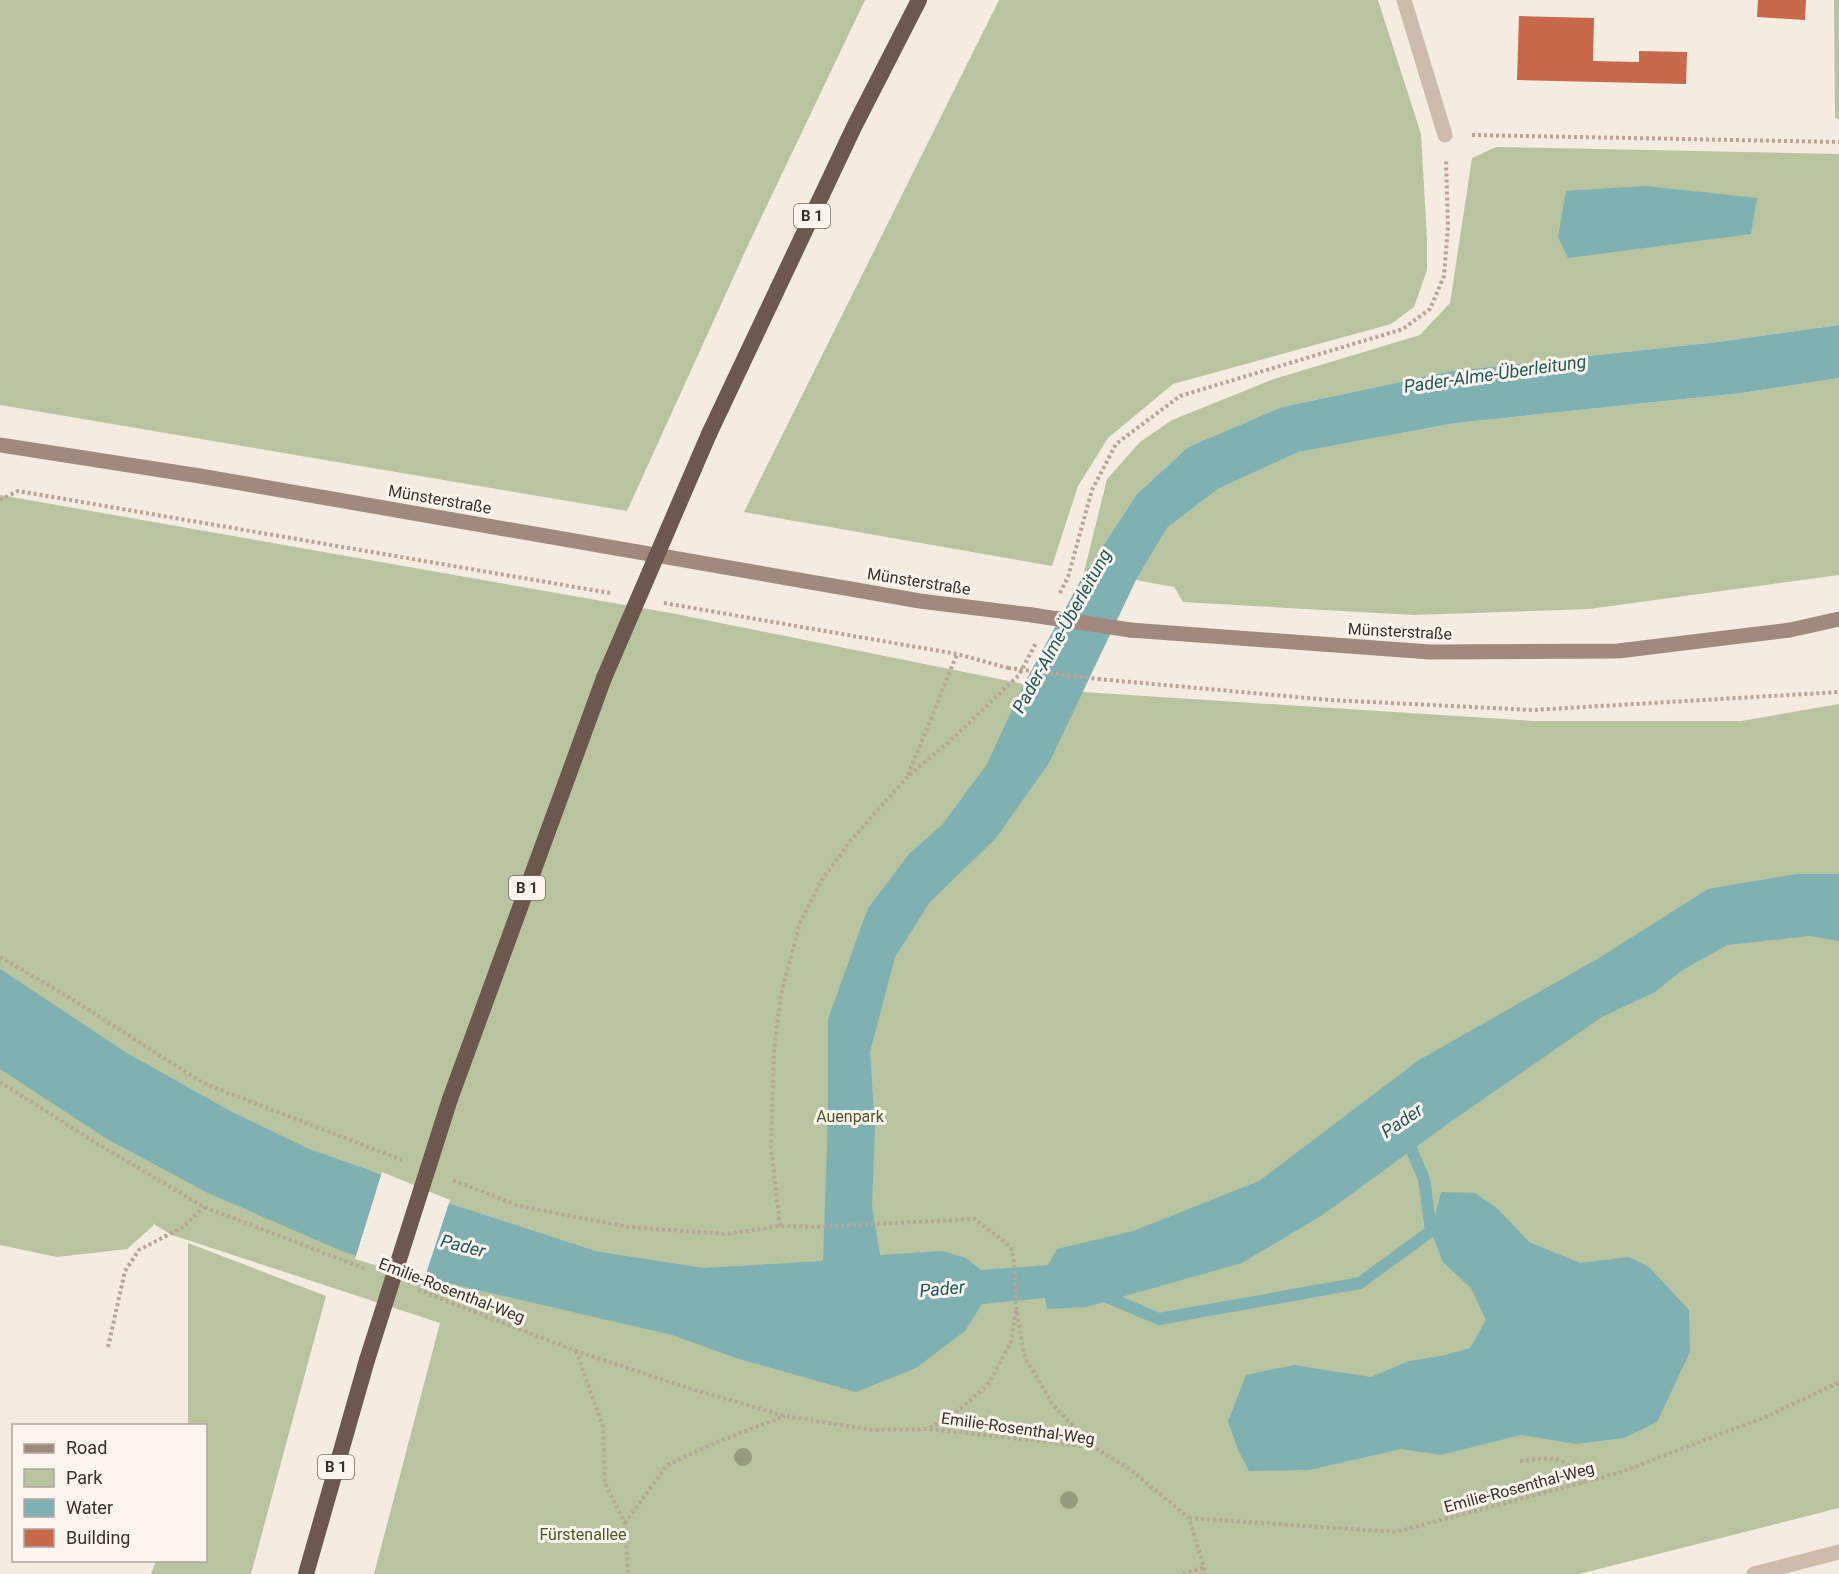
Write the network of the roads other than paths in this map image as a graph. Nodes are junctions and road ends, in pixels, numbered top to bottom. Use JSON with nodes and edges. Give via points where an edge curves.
{"nodes":[{"id":1,"x":919,"y":0,"type":"edge"},
{"id":2,"x":1404,"y":0,"type":"edge"},
{"id":3,"x":1445,"y":135,"type":"road end"},
{"id":4,"x":0,"y":445,"type":"edge"},
{"id":5,"x":1839,"y":619,"type":"edge"},
{"id":6,"x":1839,"y":1552,"type":"edge"},
{"id":7,"x":306,"y":1574,"type":"edge"},
{"id":8,"x":1754,"y":1574,"type":"edge"}],
"edges":[{"from":1,"to":7,"type":"highway","number":"B 1","bridge":true,"via":[[854,127],[709,434],[604,678],[450,1099],[367,1360]]},
{"from":2,"to":3,"type":"street"},
{"from":4,"to":5,"type":"main road","name":"Münsterstraße","bridge":true,"via":[[920,601],[1130,630],[1430,652],[1618,651],[1790,630]]},
{"from":6,"to":8,"type":"street"}]}
